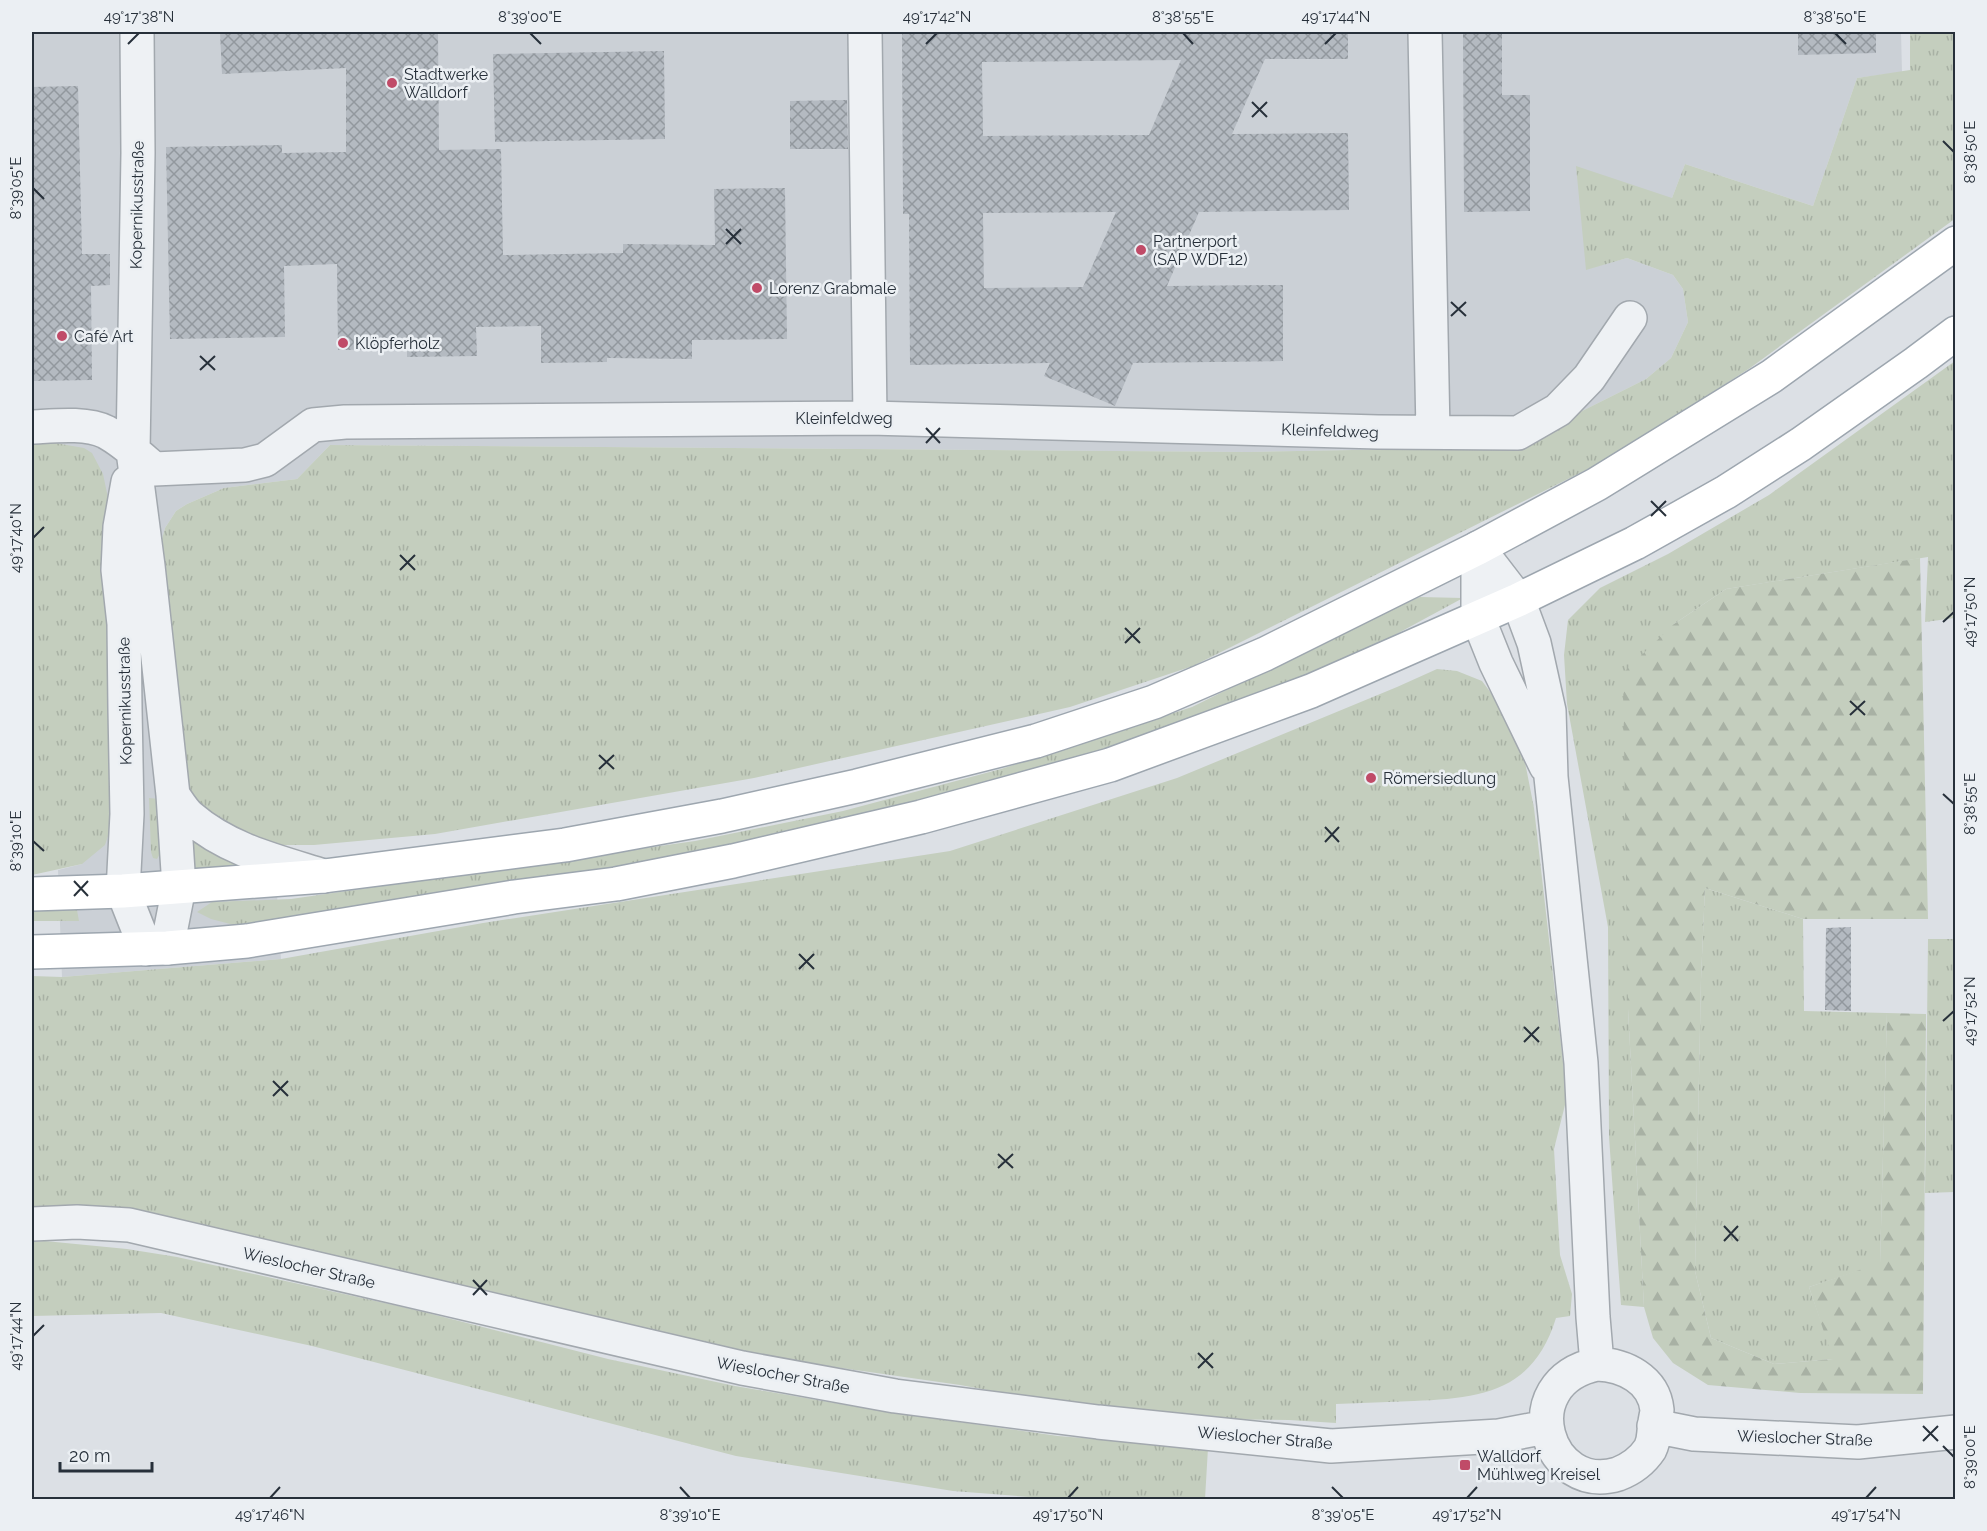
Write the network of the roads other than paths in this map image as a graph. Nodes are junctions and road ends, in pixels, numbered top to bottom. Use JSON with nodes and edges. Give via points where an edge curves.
{"nodes":[{"id":1,"x":137,"y":32,"type":"edge"},
{"id":2,"x":865,"y":32,"type":"edge"},
{"id":3,"x":1425,"y":32,"type":"edge"},
{"id":4,"x":1956,"y":243,"type":"edge"},
{"id":5,"x":1630,"y":318,"type":"dead end"},
{"id":6,"x":1956,"y":333,"type":"edge"},
{"id":7,"x":870,"y":418,"type":"junction"},
{"id":8,"x":32,"y":427,"type":"edge"},
{"id":9,"x":1433,"y":432,"type":"junction"},
{"id":10,"x":133,"y":451,"type":"junction"},
{"id":11,"x":1478,"y":548,"type":"junction"},
{"id":12,"x":1518,"y":600,"type":"junction"},
{"id":13,"x":1478,"y":618,"type":"junction"},
{"id":14,"x":1551,"y":777,"type":"junction"},
{"id":15,"x":173,"y":795,"type":"junction"},
{"id":16,"x":324,"y":876,"type":"junction"},
{"id":17,"x":179,"y":887,"type":"junction"},
{"id":18,"x":123,"y":891,"type":"junction"},
{"id":19,"x":32,"y":894,"type":"edge"},
{"id":20,"x":157,"y":949,"type":"junction"},
{"id":21,"x":32,"y":952,"type":"edge"},
{"id":22,"x":32,"y":1224,"type":"edge"},
{"id":23,"x":1597,"y":1364,"type":"junction"},
{"id":24,"x":1654,"y":1426,"type":"junction"},
{"id":25,"x":1546,"y":1427,"type":"junction"},
{"id":26,"x":1956,"y":1432,"type":"edge"},
{"id":27,"x":1597,"y":1488,"type":"edge"}],
"edges":[{"from":1,"to":10,"type":"street","name":"Kopernikusstraße"},
{"from":2,"to":7,"type":"street"},
{"from":3,"to":9,"type":"street"},
{"from":4,"to":11,"type":"main road","via":[[1772,376],[1597,484]]},
{"from":5,"to":9,"type":"street","name":"Kleinfeldweg","via":[[1589,378],[1558,410],[1518,433]]},
{"from":6,"to":12,"type":"main road","via":[[1801,444],[1726,492],[1635,543]]},
{"from":7,"to":9,"type":"street","name":"Kleinfeldweg"},
{"from":7,"to":10,"type":"street","name":"Kleinfeldweg","via":[[345,422],[314,425],[265,460],[245,465],[154,469]]},
{"from":8,"to":10,"type":"street","name":"Kleinfeldweg","via":[[78,426],[104,431]]},
{"from":10,"to":15,"type":"street","name":"Kopernikusstraße"},
{"from":10,"to":18,"type":"street","name":"Kopernikusstraße","via":[[120,527],[118,570],[123,624],[127,814]]},
{"from":11,"to":12,"type":"street"},
{"from":11,"to":13,"type":"street"},
{"from":11,"to":16,"type":"main road","via":[[1265,654],[1154,702],[1036,741],[711,818],[565,845]]},
{"from":12,"to":13,"type":"main road"},
{"from":12,"to":14,"type":"street","via":[[1534,643],[1549,711]]},
{"from":13,"to":14,"type":"street"},
{"from":13,"to":20,"type":"main road","via":[[1311,691],[1110,765],[921,817],[616,884],[248,940]]},
{"from":14,"to":23,"type":"street","via":[[1581,1063]]},
{"from":15,"to":16,"type":"street","via":[[188,815],[218,838],[249,853]]},
{"from":15,"to":17,"type":"street","name":"Kopernikusstraße"},
{"from":16,"to":17,"type":"main road"},
{"from":17,"to":18,"type":"main road"},
{"from":17,"to":20,"type":"street","name":"Kopernikusstraße"},
{"from":18,"to":19,"type":"main road"},
{"from":18,"to":20,"type":"street","name":"Kopernikusstraße"},
{"from":20,"to":21,"type":"main road"},
{"from":22,"to":25,"type":"street","name":"Wieslocher Straße","via":[[129,1225],[730,1366],[895,1396],[1331,1446],[1499,1436]]},
{"from":23,"to":24,"type":"street","via":[[1625,1369],[1647,1386],[1657,1411]]},
{"from":23,"to":25,"type":"street","via":[[1569,1374],[1558,1385],[1546,1412]]},
{"from":24,"to":26,"type":"street","name":"Wieslocher Straße","via":[[1694,1434],[1858,1442]]},
{"from":24,"to":27,"type":"street","via":[[1655,1439],[1638,1463],[1612,1475]]},
{"from":25,"to":27,"type":"street","via":[[1549,1440],[1563,1461],[1585,1474]]}]}
